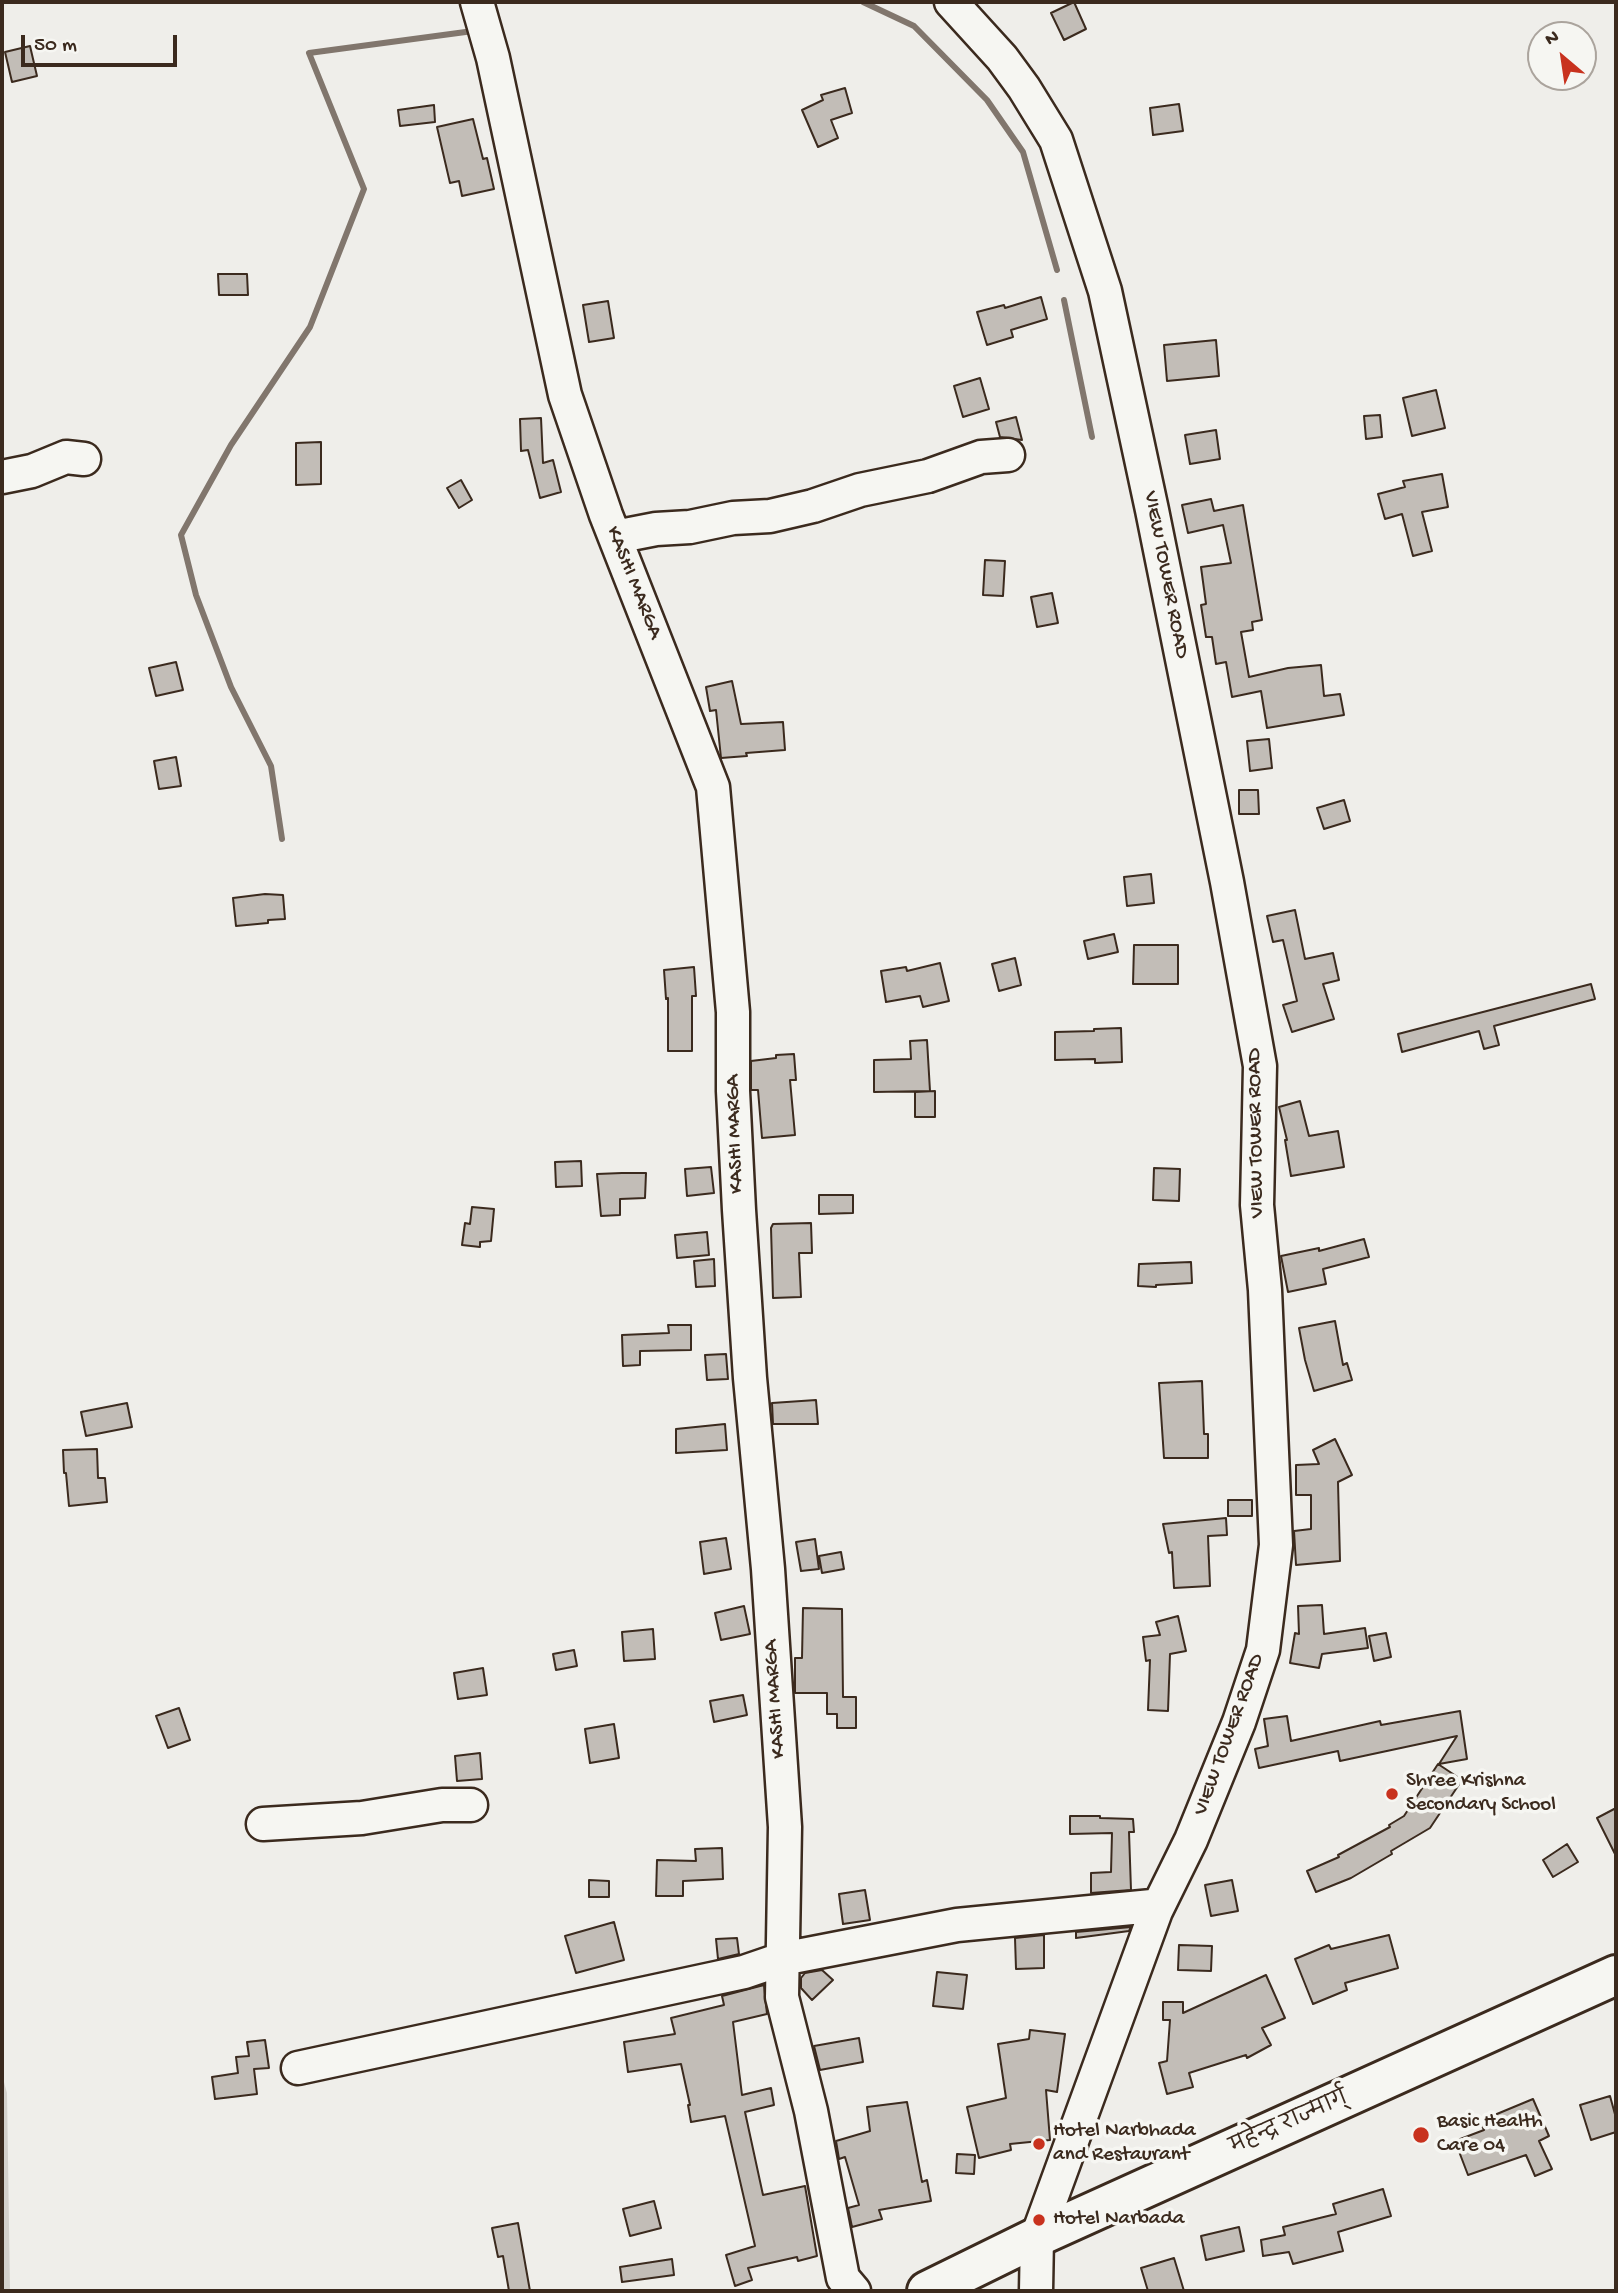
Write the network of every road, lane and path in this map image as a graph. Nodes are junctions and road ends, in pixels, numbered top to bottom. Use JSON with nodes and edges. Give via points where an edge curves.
{"nodes":[{"id":1,"x":477,"y":2,"type":"edge"},
{"id":2,"x":951,"y":2,"type":"edge"},
{"id":3,"x":1008,"y":455,"type":"dead end"},
{"id":4,"x":84,"y":459,"type":"dead end"},
{"id":5,"x":2,"y":477,"type":"edge"},
{"id":6,"x":615,"y":537,"type":"junction"},
{"id":7,"x":471,"y":1805,"type":"dead end"},
{"id":8,"x":263,"y":1824,"type":"dead end"},
{"id":9,"x":1156,"y":1911,"type":"junction"},
{"id":10,"x":782,"y":1959,"type":"junction"},
{"id":11,"x":1616,"y":1975,"type":"edge"},
{"id":12,"x":298,"y":2068,"type":"dead end"},
{"id":13,"x":1037,"y":2238,"type":"junction"},
{"id":14,"x":854,"y":2291,"type":"edge"},
{"id":15,"x":927,"y":2291,"type":"edge"},
{"id":16,"x":1036,"y":2291,"type":"edge"}],
"edges":[{"from":1,"to":6,"type":"street","name":"KASHI MARGA","via":[[565,395]]},
{"from":2,"to":9,"type":"street","name":"VIEW TOWER ROAD","via":[[1002,58],[1056,140],[1105,291],[1150,496],[1260,1066],[1257,1205],[1265,1290],[1275,1559],[1263,1650],[1239,1722]]},
{"from":3,"to":6,"type":"street","via":[[981,457],[928,477],[860,490],[781,513]]},
{"from":4,"to":5,"type":"street","via":[[66,457]]},
{"from":6,"to":10,"type":"street","name":"KASHI MARGA","via":[[713,787],[733,1012],[739,1210],[785,1828]]},
{"from":7,"to":8,"type":"street"},
{"from":9,"to":10,"type":"street","via":[[1152,1906],[957,1925]]},
{"from":9,"to":13,"type":"street","name":"VIEW TOWER ROAD"},
{"from":10,"to":12,"type":"street","via":[[744,1972]]},
{"from":10,"to":14,"type":"street","name":"KASHI MARGA","via":[[782,1997],[811,2111],[843,2278]]},
{"from":11,"to":13,"type":"highway","name":"महेन्द्र राज्मार्ग्"},
{"from":13,"to":15,"type":"highway","name":"महेन्द्र राज्मार्ग्"},
{"from":13,"to":16,"type":"street","name":"VIEW TOWER ROAD"}]}
